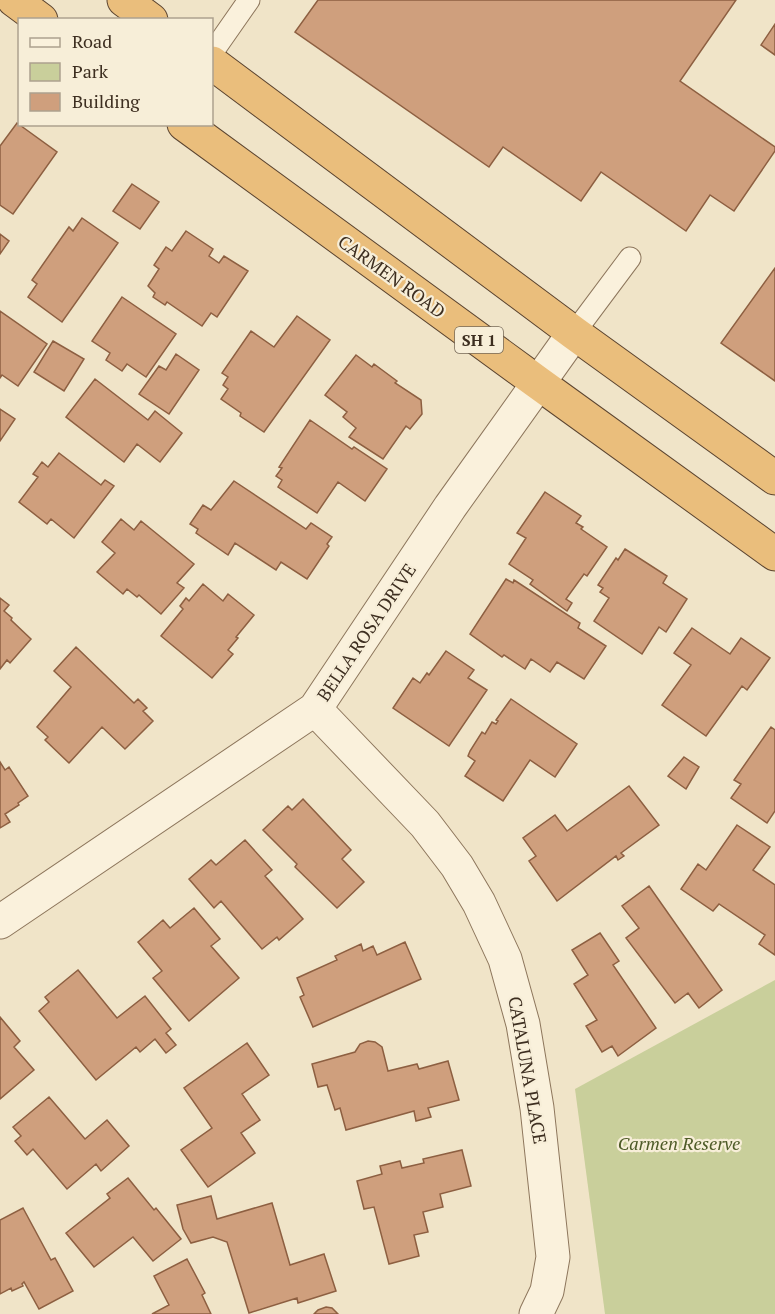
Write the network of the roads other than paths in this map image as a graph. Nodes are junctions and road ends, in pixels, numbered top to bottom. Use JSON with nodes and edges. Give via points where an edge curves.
{"nodes":[{"id":1,"x":14,"y":0,"type":"edge"},
{"id":2,"x":124,"y":0,"type":"edge"},
{"id":3,"x":249,"y":0,"type":"edge"},
{"id":4,"x":38,"y":18,"type":"edge"},
{"id":5,"x":148,"y":18,"type":"edge"},
{"id":6,"x":213,"y":52,"type":"edge"},
{"id":7,"x":213,"y":64,"type":"edge"},
{"id":8,"x":187,"y":126,"type":"edge"},
{"id":9,"x":630,"y":258,"type":"dead end"},
{"id":10,"x":574,"y":333,"type":"junction"},
{"id":11,"x":537,"y":382,"type":"junction"},
{"id":12,"x":775,"y":478,"type":"edge"},
{"id":13,"x":775,"y":554,"type":"edge"},
{"id":14,"x":315,"y":709,"type":"junction"},
{"id":15,"x":0,"y":922,"type":"edge"},
{"id":16,"x":536,"y":1314,"type":"edge"}],
"edges":[{"from":1,"to":4,"type":"highway"},
{"from":2,"to":5,"type":"highway"},
{"from":3,"to":6,"type":"lane"},
{"from":7,"to":10,"type":"highway"},
{"from":8,"to":11,"type":"highway","name":"CARMEN ROAD","number":"SH 1"},
{"from":9,"to":10,"type":"lane"},
{"from":10,"to":11,"type":"street","name":"BELLA ROSA DRIVE"},
{"from":10,"to":12,"type":"highway"},
{"from":11,"to":13,"type":"highway","name":"CARMEN ROAD","number":"SH 1"},
{"from":11,"to":14,"type":"street","name":"BELLA ROSA DRIVE"},
{"from":14,"to":15,"type":"street","name":"BELLA ROSA DRIVE"},
{"from":14,"to":16,"type":"street","name":"CATALUNA PLACE","via":[[425,824],[451,857],[479,903],[505,959],[523,1024],[537,1108],[554,1257],[547,1291]]}]}
